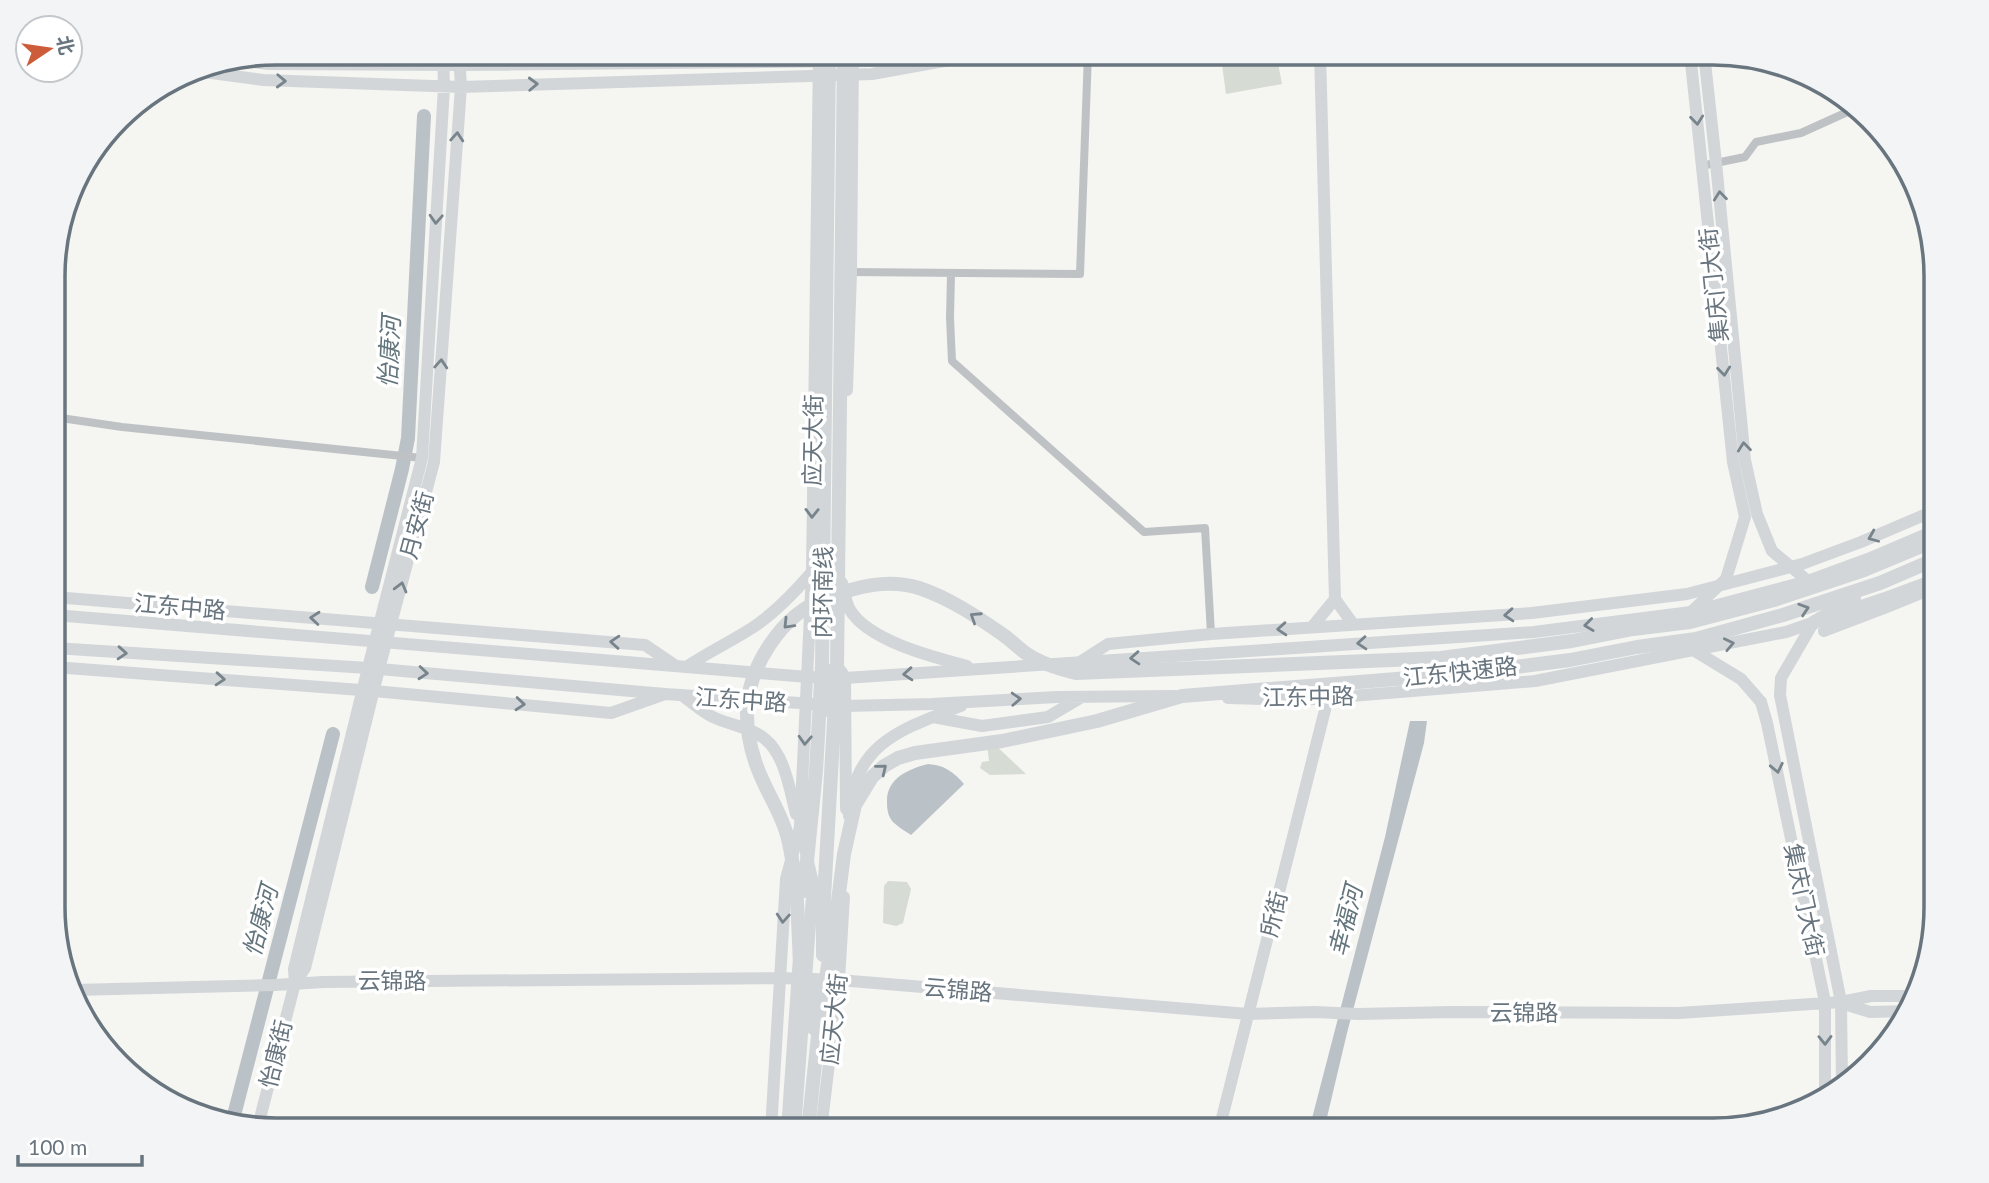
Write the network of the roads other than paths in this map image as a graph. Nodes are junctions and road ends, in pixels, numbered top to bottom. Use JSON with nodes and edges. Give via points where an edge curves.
{"nodes":[{"id":1,"x":444,"y":65,"type":"edge"},
{"id":2,"x":460,"y":65,"type":"edge"},
{"id":3,"x":755,"y":65,"type":"edge"},
{"id":4,"x":822,"y":65,"type":"edge"},
{"id":5,"x":822,"y":65,"type":"edge"},
{"id":6,"x":851,"y":65,"type":"edge"},
{"id":7,"x":851,"y":65,"type":"edge"},
{"id":8,"x":858,"y":65,"type":"edge"},
{"id":9,"x":919,"y":65,"type":"edge"},
{"id":10,"x":1088,"y":65,"type":"edge"},
{"id":11,"x":1320,"y":65,"type":"edge"},
{"id":12,"x":1691,"y":65,"type":"edge"},
{"id":13,"x":1705,"y":65,"type":"edge"},
{"id":14,"x":216,"y":74,"type":"edge"},
{"id":15,"x":444,"y":87,"type":"junction"},
{"id":16,"x":461,"y":87,"type":"junction"},
{"id":17,"x":1847,"y":112,"type":"edge"},
{"id":18,"x":1716,"y":163,"type":"junction"},
{"id":19,"x":1702,"y":166,"type":"junction"},
{"id":20,"x":850,"y":272,"type":"junction"},
{"id":21,"x":951,"y":274,"type":"junction"},
{"id":22,"x":65,"y":418,"type":"edge"},
{"id":23,"x":422,"y":458,"type":"junction"},
{"id":24,"x":1751,"y":515,"type":"junction"},
{"id":25,"x":1924,"y":515,"type":"edge"},
{"id":26,"x":1924,"y":535,"type":"edge"},
{"id":27,"x":1924,"y":545,"type":"edge"},
{"id":28,"x":1924,"y":564,"type":"edge"},
{"id":29,"x":1875,"y":566,"type":"junction"},
{"id":30,"x":1791,"y":567,"type":"junction"},
{"id":31,"x":812,"y":572,"type":"junction"},
{"id":32,"x":840,"y":579,"type":"junction"},
{"id":33,"x":1808,"y":581,"type":"junction"},
{"id":34,"x":1880,"y":583,"type":"junction"},
{"id":35,"x":1924,"y":583,"type":"edge"},
{"id":36,"x":1718,"y":586,"type":"junction"},
{"id":37,"x":1924,"y":592,"type":"edge"},
{"id":38,"x":65,"y":598,"type":"edge"},
{"id":39,"x":1335,"y":599,"type":"junction"},
{"id":40,"x":1691,"y":612,"type":"junction"},
{"id":41,"x":65,"y":616,"type":"edge"},
{"id":42,"x":386,"y":624,"type":"junction"},
{"id":43,"x":1353,"y":625,"type":"junction"},
{"id":44,"x":1312,"y":627,"type":"junction"},
{"id":45,"x":1819,"y":627,"type":"junction"},
{"id":46,"x":1211,"y":634,"type":"junction"},
{"id":47,"x":381,"y":642,"type":"junction"},
{"id":48,"x":65,"y":649,"type":"edge"},
{"id":49,"x":1695,"y":651,"type":"junction"},
{"id":50,"x":834,"y":659,"type":"junction"},
{"id":51,"x":681,"y":667,"type":"junction"},
{"id":52,"x":1078,"y":667,"type":"junction"},
{"id":53,"x":373,"y":669,"type":"junction"},
{"id":54,"x":978,"y":669,"type":"junction"},
{"id":55,"x":65,"y":671,"type":"edge"},
{"id":56,"x":808,"y":677,"type":"junction"},
{"id":57,"x":829,"y":678,"type":"junction"},
{"id":58,"x":845,"y":678,"type":"junction"},
{"id":59,"x":368,"y":690,"type":"junction"},
{"id":60,"x":665,"y":694,"type":"junction"},
{"id":61,"x":681,"y":695,"type":"junction"},
{"id":62,"x":1082,"y":696,"type":"junction"},
{"id":63,"x":1328,"y":698,"type":"junction"},
{"id":64,"x":971,"y":702,"type":"junction"},
{"id":65,"x":807,"y":704,"type":"junction"},
{"id":66,"x":828,"y":706,"type":"junction"},
{"id":67,"x":844,"y":706,"type":"junction"},
{"id":68,"x":933,"y":717,"type":"junction"},
{"id":69,"x":800,"y":827,"type":"junction"},
{"id":70,"x":847,"y":851,"type":"junction"},
{"id":71,"x":800,"y":965,"type":"junction"},
{"id":72,"x":779,"y":978,"type":"junction"},
{"id":73,"x":810,"y":979,"type":"junction"},
{"id":74,"x":839,"y":980,"type":"junction"},
{"id":75,"x":295,"y":983,"type":"junction"},
{"id":76,"x":82,"y":990,"type":"edge"},
{"id":77,"x":823,"y":996,"type":"junction"},
{"id":78,"x":1905,"y":996,"type":"edge"},
{"id":79,"x":1825,"y":1002,"type":"junction"},
{"id":80,"x":1841,"y":1003,"type":"junction"},
{"id":81,"x":1897,"y":1011,"type":"edge"},
{"id":82,"x":1248,"y":1014,"type":"junction"},
{"id":83,"x":1842,"y":1074,"type":"edge"},
{"id":84,"x":1825,"y":1086,"type":"edge"},
{"id":85,"x":260,"y":1117,"type":"edge"},
{"id":86,"x":773,"y":1118,"type":"edge"},
{"id":87,"x":789,"y":1118,"type":"edge"},
{"id":88,"x":796,"y":1118,"type":"edge"},
{"id":89,"x":802,"y":1118,"type":"edge"},
{"id":90,"x":810,"y":1118,"type":"edge"},
{"id":91,"x":811,"y":1118,"type":"edge"},
{"id":92,"x":822,"y":1118,"type":"edge"},
{"id":93,"x":1222,"y":1118,"type":"edge"}],
"edges":[{"from":1,"to":15,"type":"street"},
{"from":2,"to":16,"type":"street","name":"月安街"},
{"from":16,"to":3,"type":"street","one_way":true},
{"from":4,"to":31,"type":"street","name":"应天大街","one_way":true},
{"from":5,"to":71,"type":"highway","name":"内环南线","via":[[822,665]]},
{"from":6,"to":20,"type":"street","name":"应天大街"},
{"from":7,"to":77,"type":"highway","name":"内环南线","via":[[837,669]]},
{"from":8,"to":9,"type":"street","via":[[872,74]]},
{"from":10,"to":21,"type":"street","via":[[1080,274]]},
{"from":11,"to":39,"type":"street"},
{"from":12,"to":19,"type":"street","name":"集庆门大街","one_way":true},
{"from":13,"to":18,"type":"street","name":"集庆门大街"},
{"from":14,"to":15,"type":"street","one_way":true,"via":[[263,80]]},
{"from":15,"to":16,"type":"street"},
{"from":15,"to":23,"type":"street","one_way":true},
{"from":42,"to":16,"type":"street","name":"月安街","one_way":true,"via":[[434,462]]},
{"from":17,"to":18,"type":"street","via":[[1801,132],[1756,142],[1745,157]]},
{"from":18,"to":19,"type":"street"},
{"from":24,"to":18,"type":"street","name":"集庆门大街","one_way":true},
{"from":19,"to":24,"type":"street","name":"集庆门大街","one_way":true,"via":[[1733,462]]},
{"from":20,"to":21,"type":"street"},
{"from":20,"to":32,"type":"street","name":"应天大街"},
{"from":21,"to":46,"type":"street","via":[[952,361],[1144,532],[1205,528]]},
{"from":22,"to":23,"type":"street"},
{"from":23,"to":42,"type":"street"},
{"from":24,"to":30,"type":"street","via":[[1772,551]]},
{"from":24,"to":36,"type":"street","via":[[1727,579]]},
{"from":25,"to":30,"type":"street","name":"江东中路","one_way":true},
{"from":26,"to":33,"type":"street","name":"江东中路"},
{"from":27,"to":29,"type":"highway","name":"江东快速路"},
{"from":28,"to":34,"type":"highway","name":"江东快速路"},
{"from":29,"to":33,"type":"highway"},
{"from":29,"to":52,"type":"highway","name":"江东快速路","via":[[1702,619],[1441,658]]},
{"from":30,"to":33,"type":"street"},
{"from":30,"to":36,"type":"street","name":"江东中路"},
{"from":31,"to":51,"type":"street","via":[[753,628]]},
{"from":31,"to":56,"type":"street","name":"应天大街"},
{"from":32,"to":50,"type":"street","name":"应天大街"},
{"from":32,"to":54,"type":"street","via":[[850,609],[886,639]]},
{"from":33,"to":40,"type":"street","name":"江东中路"},
{"from":34,"to":45,"type":"highway"},
{"from":77,"to":34,"type":"highway","name":"江东快速路","one_way":true,"via":[[855,805],[872,777],[898,758],[1097,721],[1182,696],[1460,674],[1696,639]]},
{"from":35,"to":45,"type":"street","name":"江东中路"},
{"from":36,"to":40,"type":"street"},
{"from":36,"to":43,"type":"street","name":"江东中路","one_way":true,"via":[[1532,613]]},
{"from":37,"to":45,"type":"street","name":"江东中路"},
{"from":42,"to":38,"type":"street","name":"江东中路","one_way":true},
{"from":39,"to":43,"type":"street"},
{"from":39,"to":44,"type":"street"},
{"from":40,"to":52,"type":"street","name":"江东中路","one_way":true,"via":[[1534,632]]},
{"from":41,"to":47,"type":"street","name":"江东中路"},
{"from":42,"to":47,"type":"street","name":"月安街"},
{"from":51,"to":42,"type":"street","name":"江东中路","one_way":true,"via":[[645,645]]},
{"from":43,"to":44,"type":"street","name":"江东中路"},
{"from":44,"to":46,"type":"street","name":"江东中路","one_way":true},
{"from":49,"to":45,"type":"street","name":"江东中路","one_way":true},
{"from":45,"to":80,"type":"street","name":"集庆门大街","via":[[1781,678],[1780,695]]},
{"from":46,"to":52,"type":"street","name":"江东中路","via":[[1108,644]]},
{"from":47,"to":51,"type":"street","name":"江东中路"},
{"from":47,"to":53,"type":"street","name":"月安街"},
{"from":48,"to":53,"type":"street","name":"江东中路","one_way":true},
{"from":49,"to":63,"type":"street","name":"江东中路","via":[[1535,681]]},
{"from":49,"to":79,"type":"street","name":"集庆门大街","one_way":true,"via":[[1741,679],[1761,702]]},
{"from":50,"to":57,"type":"street","name":"应天大街"},
{"from":50,"to":58,"type":"street"},
{"from":51,"to":56,"type":"street","name":"江东中路"},
{"from":52,"to":54,"type":"street","name":"江东中路"},
{"from":52,"to":71,"type":"highway","one_way":true,"via":[[1056,668],[946,600],[901,585],[864,586],[814,603],[793,617],[762,659],[747,712],[755,763],[787,835],[796,874]]},
{"from":53,"to":59,"type":"street","name":"月安街"},
{"from":53,"to":60,"type":"street","name":"江东中路","one_way":true},
{"from":54,"to":58,"type":"street","name":"江东中路","one_way":true},
{"from":55,"to":59,"type":"street","name":"江东中路","one_way":true},
{"from":56,"to":57,"type":"street","name":"江东中路"},
{"from":56,"to":65,"type":"street","name":"应天大街"},
{"from":57,"to":58,"type":"street","name":"江东中路"},
{"from":57,"to":66,"type":"street","name":"应天大街"},
{"from":58,"to":67,"type":"street","name":"应天大街"},
{"from":59,"to":60,"type":"street","name":"江东中路","one_way":true,"via":[[611,713]]},
{"from":59,"to":75,"type":"street","name":"怡康街","via":[[294,969]]},
{"from":60,"to":61,"type":"street","name":"江东中路"},
{"from":61,"to":65,"type":"street","name":"江东中路"},
{"from":61,"to":69,"type":"street","via":[[713,717],[765,739],[789,780]]},
{"from":62,"to":63,"type":"street","name":"江东中路"},
{"from":64,"to":62,"type":"street","name":"江东中路","one_way":true},
{"from":62,"to":68,"type":"street","via":[[1037,719],[982,726]]},
{"from":63,"to":82,"type":"street","name":"所街"},
{"from":64,"to":67,"type":"street","name":"江东中路"},
{"from":64,"to":68,"type":"street"},
{"from":65,"to":66,"type":"street","name":"江东中路"},
{"from":65,"to":69,"type":"street","name":"应天大街","one_way":true},
{"from":66,"to":67,"type":"street","name":"江东中路"},
{"from":66,"to":73,"type":"street","name":"应天大街"},
{"from":67,"to":70,"type":"street","name":"应天大街"},
{"from":68,"to":70,"type":"street","via":[[876,747],[861,767],[850,795]]},
{"from":69,"to":72,"type":"street","name":"应天大街","one_way":true,"via":[[786,879]]},
{"from":69,"to":73,"type":"street","name":"应天大街","via":[[813,883]]},
{"from":70,"to":74,"type":"street","name":"应天大街"},
{"from":71,"to":87,"type":"highway","name":"内环南线"},
{"from":72,"to":73,"type":"street","name":"云锦路"},
{"from":72,"to":75,"type":"street","name":"云锦路"},
{"from":72,"to":86,"type":"street","name":"应天大街"},
{"from":73,"to":74,"type":"street","name":"云锦路"},
{"from":73,"to":88,"type":"street","name":"应天大街"},
{"from":73,"to":89,"type":"street","name":"应天大街"},
{"from":73,"to":90,"type":"street"},
{"from":74,"to":82,"type":"street","name":"云锦路"},
{"from":74,"to":92,"type":"street","name":"应天大街"},
{"from":75,"to":76,"type":"street","name":"云锦路"},
{"from":75,"to":85,"type":"street","name":"怡康街"},
{"from":77,"to":91,"type":"highway","name":"内环南线"},
{"from":78,"to":80,"type":"street","name":"云锦路","via":[[1871,996]]},
{"from":79,"to":80,"type":"street","name":"云锦路"},
{"from":79,"to":82,"type":"street","name":"云锦路","via":[[1679,1013]]},
{"from":79,"to":84,"type":"street","name":"集庆门大街","one_way":true},
{"from":80,"to":81,"type":"street","name":"云锦路","via":[[1870,1012]]},
{"from":80,"to":83,"type":"street","name":"集庆门大街"},
{"from":82,"to":93,"type":"street","name":"所街"}]}
